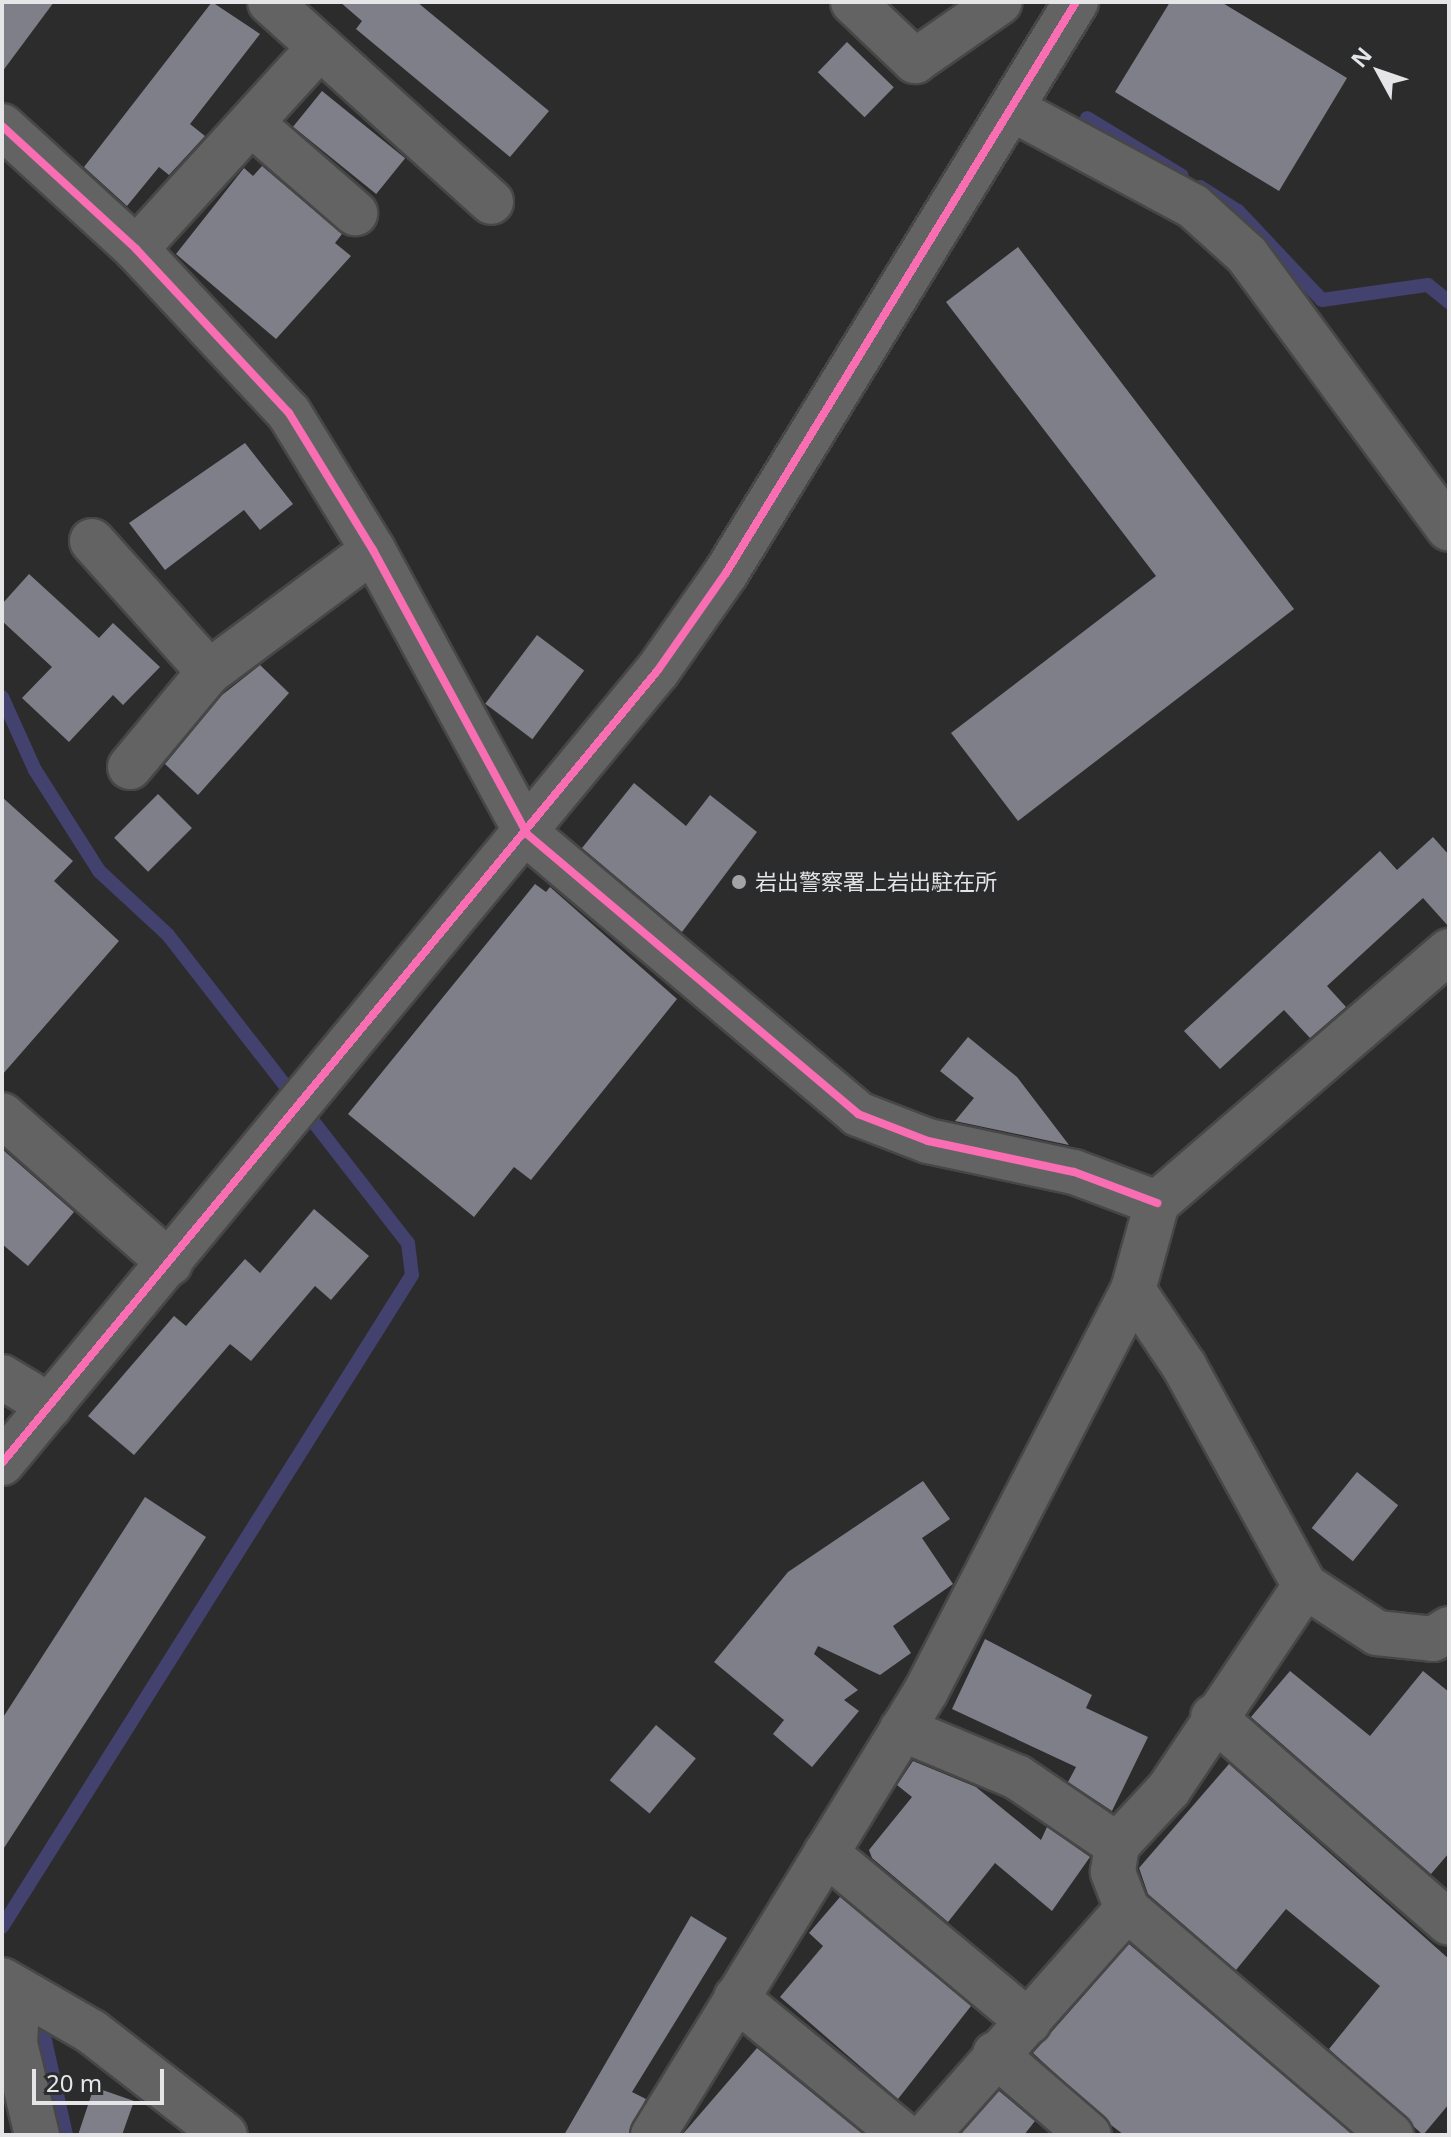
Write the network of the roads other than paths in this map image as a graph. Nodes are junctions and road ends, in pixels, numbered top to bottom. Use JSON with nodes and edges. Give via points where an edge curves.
{"nodes":[{"id":1,"x":270,"y":2,"type":"edge"},
{"id":2,"x":853,"y":2,"type":"edge"},
{"id":3,"x":1000,"y":2,"type":"edge"},
{"id":4,"x":1009,"y":2,"type":"edge"},
{"id":5,"x":1068,"y":15,"type":"edge"},
{"id":6,"x":320,"y":47,"type":"junction"},
{"id":7,"x":1012,"y":109,"type":"junction"},
{"id":8,"x":251,"y":123,"type":"junction"},
{"id":9,"x":2,"y":126,"type":"edge"},
{"id":10,"x":491,"y":202,"type":"dead end"},
{"id":11,"x":355,"y":213,"type":"dead end"},
{"id":12,"x":136,"y":249,"type":"junction"},
{"id":13,"x":1449,"y":529,"type":"edge"},
{"id":14,"x":92,"y":541,"type":"dead end"},
{"id":15,"x":373,"y":550,"type":"junction"},
{"id":16,"x":209,"y":672,"type":"junction"},
{"id":17,"x":130,"y":767,"type":"dead end"},
{"id":18,"x":527,"y":834,"type":"junction"},
{"id":19,"x":1449,"y":951,"type":"edge"},
{"id":20,"x":2,"y":1115,"type":"edge"},
{"id":21,"x":1157,"y":1203,"type":"junction"},
{"id":22,"x":170,"y":1263,"type":"junction"},
{"id":23,"x":1133,"y":1290,"type":"junction"},
{"id":24,"x":2,"y":1377,"type":"edge"},
{"id":25,"x":50,"y":1406,"type":"junction"},
{"id":26,"x":2,"y":1463,"type":"edge"},
{"id":27,"x":1305,"y":1586,"type":"junction"},
{"id":28,"x":1444,"y":1641,"type":"edge"},
{"id":29,"x":1213,"y":1717,"type":"junction"},
{"id":30,"x":902,"y":1729,"type":"junction"},
{"id":31,"x":1117,"y":1845,"type":"junction"},
{"id":32,"x":826,"y":1853,"type":"junction"},
{"id":33,"x":1127,"y":1909,"type":"junction"},
{"id":34,"x":1449,"y":1923,"type":"edge"},
{"id":35,"x":10,"y":1985,"type":"edge"},
{"id":36,"x":736,"y":1998,"type":"junction"},
{"id":37,"x":1029,"y":2022,"type":"junction"},
{"id":38,"x":995,"y":2054,"type":"junction"},
{"id":39,"x":37,"y":2135,"type":"edge"},
{"id":40,"x":225,"y":2135,"type":"edge"},
{"id":41,"x":653,"y":2135,"type":"edge"},
{"id":42,"x":903,"y":2135,"type":"edge"},
{"id":43,"x":927,"y":2135,"type":"edge"},
{"id":44,"x":1089,"y":2135,"type":"edge"},
{"id":45,"x":1391,"y":2135,"type":"edge"}],
"edges":[{"from":1,"to":6,"type":"street"},
{"from":2,"to":3,"type":"street","via":[[915,61]]},
{"from":4,"to":5,"type":"street"},
{"from":5,"to":7,"type":"street"},
{"from":6,"to":8,"type":"street"},
{"from":6,"to":10,"type":"street"},
{"from":7,"to":13,"type":"street","via":[[1193,206],[1247,255]]},
{"from":7,"to":18,"type":"street","via":[[726,573]]},
{"from":8,"to":11,"type":"street"},
{"from":8,"to":12,"type":"street"},
{"from":9,"to":12,"type":"street"},
{"from":12,"to":15,"type":"street","via":[[289,413]]},
{"from":14,"to":16,"type":"street"},
{"from":15,"to":16,"type":"street"},
{"from":15,"to":18,"type":"street"},
{"from":16,"to":17,"type":"street"},
{"from":18,"to":21,"type":"street","via":[[858,1114],[928,1141],[1074,1172]]},
{"from":18,"to":22,"type":"street"},
{"from":19,"to":21,"type":"street"},
{"from":20,"to":22,"type":"street"},
{"from":21,"to":23,"type":"street"},
{"from":22,"to":25,"type":"street"},
{"from":23,"to":27,"type":"street","via":[[1192,1379]]},
{"from":23,"to":30,"type":"street"},
{"from":24,"to":25,"type":"street"},
{"from":25,"to":26,"type":"street"},
{"from":27,"to":28,"type":"street","via":[[1377,1633]]},
{"from":27,"to":29,"type":"street"},
{"from":29,"to":31,"type":"street","via":[[1169,1789]]},
{"from":29,"to":34,"type":"street"},
{"from":30,"to":31,"type":"street","via":[[1017,1777]]},
{"from":30,"to":32,"type":"street"},
{"from":31,"to":33,"type":"street","via":[[1113,1872]]},
{"from":32,"to":36,"type":"street"},
{"from":32,"to":37,"type":"street"},
{"from":33,"to":37,"type":"street"},
{"from":33,"to":45,"type":"street"},
{"from":35,"to":39,"type":"street","via":[[15,2043]]},
{"from":35,"to":40,"type":"street","via":[[92,2032]]},
{"from":36,"to":41,"type":"street"},
{"from":36,"to":42,"type":"street"},
{"from":37,"to":38,"type":"street"},
{"from":38,"to":43,"type":"street"},
{"from":38,"to":44,"type":"street"}]}
